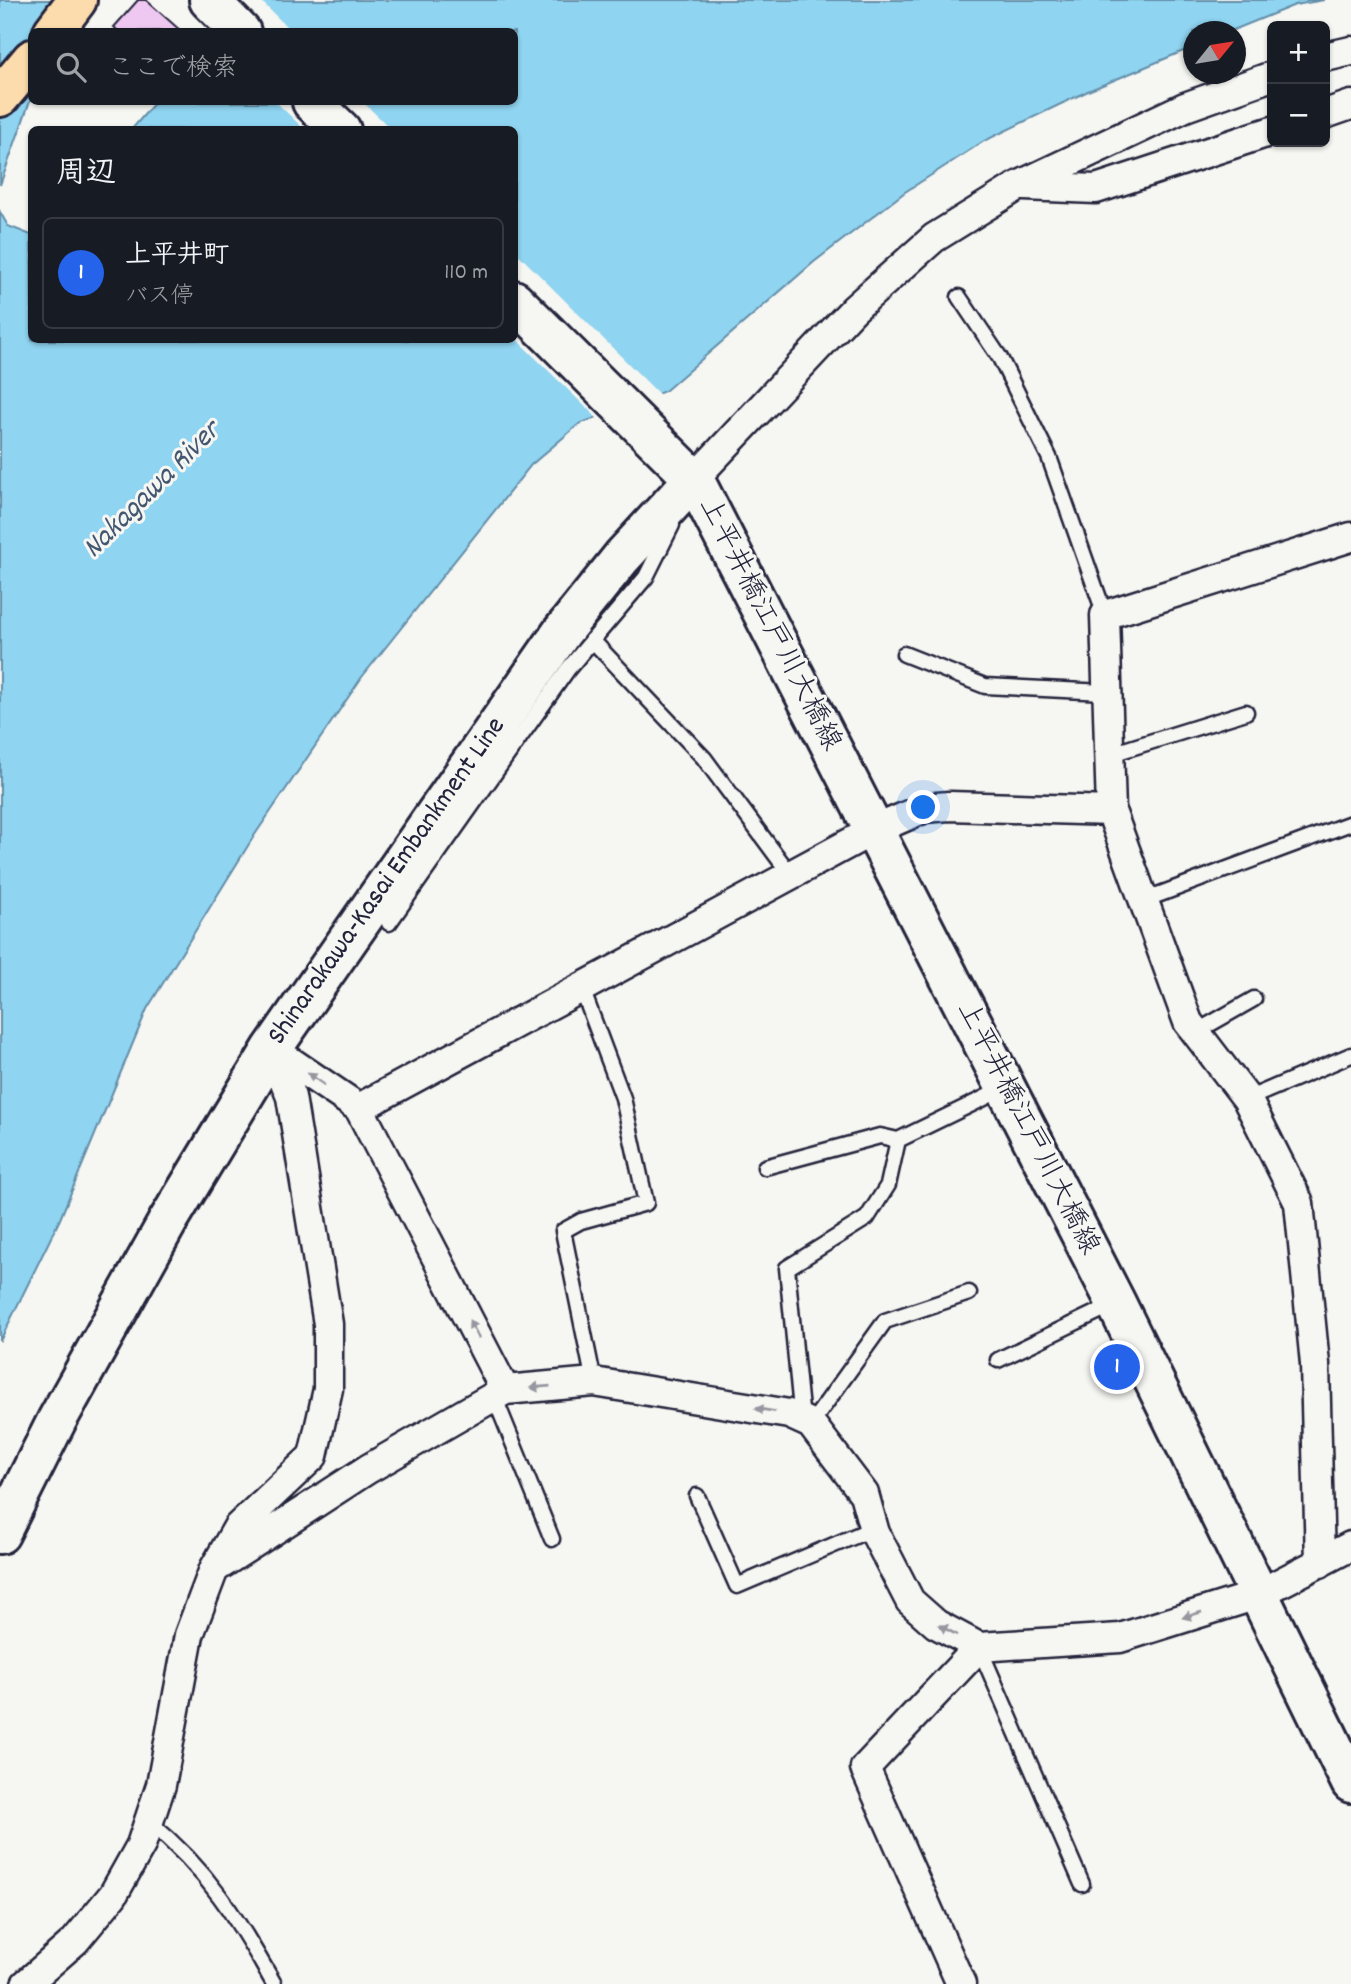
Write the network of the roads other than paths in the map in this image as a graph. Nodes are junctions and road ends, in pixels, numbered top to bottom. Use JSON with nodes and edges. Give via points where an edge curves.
{"nodes":[{"id":1,"x":77,"y":0,"type":"edge"},
{"id":2,"x":209,"y":0,"type":"edge"},
{"id":3,"x":56,"y":28,"type":"edge"},
{"id":4,"x":237,"y":28,"type":"edge"},
{"id":5,"x":1351,"y":51,"type":"edge"},
{"id":6,"x":1330,"y":56,"type":"edge"},
{"id":7,"x":28,"y":64,"type":"edge"},
{"id":8,"x":1267,"y":78,"type":"edge"},
{"id":9,"x":0,"y":97,"type":"edge"},
{"id":10,"x":315,"y":105,"type":"edge"},
{"id":11,"x":1351,"y":105,"type":"edge"},
{"id":12,"x":1330,"y":112,"type":"edge"},
{"id":13,"x":337,"y":126,"type":"edge"},
{"id":14,"x":1267,"y":133,"type":"edge"},
{"id":15,"x":1018,"y":186,"type":"junction"},
{"id":16,"x":959,"y":298,"type":"dead end"},
{"id":17,"x":518,"y":304,"type":"edge"},
{"id":18,"x":685,"y":469,"type":"junction"},
{"id":19,"x":1351,"y":537,"type":"edge"},
{"id":20,"x":1105,"y":615,"type":"junction"},
{"id":21,"x":592,"y":640,"type":"junction"},
{"id":22,"x":904,"y":654,"type":"dead end"},
{"id":23,"x":1105,"y":692,"type":"junction"},
{"id":24,"x":1247,"y":712,"type":"dead end"},
{"id":25,"x":1108,"y":755,"type":"junction"},
{"id":26,"x":1111,"y":811,"type":"junction"},
{"id":27,"x":1351,"y":823,"type":"edge"},
{"id":28,"x":872,"y":831,"type":"junction"},
{"id":29,"x":790,"y":874,"type":"junction"},
{"id":30,"x":1143,"y":900,"type":"junction"},
{"id":31,"x":390,"y":923,"type":"dead end"},
{"id":32,"x":582,"y":989,"type":"junction"},
{"id":33,"x":1254,"y":999,"type":"dead end"},
{"id":34,"x":1196,"y":1031,"type":"junction"},
{"id":35,"x":272,"y":1049,"type":"junction"},
{"id":36,"x":1351,"y":1055,"type":"edge"},
{"id":37,"x":1006,"y":1088,"type":"junction"},
{"id":38,"x":1247,"y":1099,"type":"junction"},
{"id":39,"x":359,"y":1108,"type":"junction"},
{"id":40,"x":898,"y":1140,"type":"junction"},
{"id":41,"x":765,"y":1167,"type":"dead end"},
{"id":42,"x":968,"y":1293,"type":"dead end"},
{"id":43,"x":1116,"y":1303,"type":"junction"},
{"id":44,"x":998,"y":1360,"type":"dead end"},
{"id":45,"x":594,"y":1382,"type":"junction"},
{"id":46,"x":500,"y":1393,"type":"junction"},
{"id":47,"x":806,"y":1422,"type":"junction"},
{"id":48,"x":697,"y":1496,"type":"dead end"},
{"id":49,"x":874,"y":1528,"type":"junction"},
{"id":50,"x":0,"y":1534,"type":"edge"},
{"id":51,"x":552,"y":1539,"type":"dead end"},
{"id":52,"x":1351,"y":1546,"type":"edge"},
{"id":53,"x":1320,"y":1563,"type":"junction"},
{"id":54,"x":214,"y":1569,"type":"junction"},
{"id":55,"x":1257,"y":1595,"type":"junction"},
{"id":56,"x":979,"y":1647,"type":"junction"},
{"id":57,"x":1351,"y":1783,"type":"edge"},
{"id":58,"x":149,"y":1822,"type":"junction"},
{"id":59,"x":1082,"y":1884,"type":"dead end"},
{"id":60,"x":26,"y":1984,"type":"edge"},
{"id":61,"x":274,"y":1984,"type":"edge"},
{"id":62,"x":961,"y":1984,"type":"edge"}],
"edges":[{"from":1,"to":3,"type":"highway"},
{"from":2,"to":4,"type":"main road"},
{"from":5,"to":6,"type":"street"},
{"from":7,"to":9,"type":"highway"},
{"from":8,"to":15,"type":"street","via":[[1185,107]]},
{"from":10,"to":13,"type":"main road"},
{"from":11,"to":12,"type":"street"},
{"from":14,"to":15,"type":"street","via":[[1096,189]]},
{"from":15,"to":18,"type":"street","via":[[934,238]]},
{"from":16,"to":20,"type":"lane","via":[[1000,358],[1049,457]]},
{"from":17,"to":18,"type":"main road"},
{"from":18,"to":21,"type":"lane","via":[[646,577]]},
{"from":18,"to":28,"type":"main road","name":"上平井橋江戸川大橋線"},
{"from":18,"to":35,"type":"main road","name":"Shinarakawa-Kasai Embankment Line","via":[[562,632]]},
{"from":19,"to":20,"type":"street"},
{"from":20,"to":23,"type":"street"},
{"from":21,"to":29,"type":"lane","via":[[704,758]]},
{"from":21,"to":31,"type":"lane"},
{"from":22,"to":23,"type":"lane","via":[[985,686]]},
{"from":23,"to":25,"type":"street"},
{"from":24,"to":25,"type":"lane"},
{"from":25,"to":26,"type":"street"},
{"from":26,"to":28,"type":"street","via":[[925,808]]},
{"from":26,"to":30,"type":"street"},
{"from":27,"to":30,"type":"lane"},
{"from":28,"to":29,"type":"street"},
{"from":28,"to":37,"type":"main road","name":"上平井橋江戸川大橋線"},
{"from":29,"to":32,"type":"street"},
{"from":30,"to":34,"type":"street","via":[[1188,1022]]},
{"from":32,"to":39,"type":"street"},
{"from":32,"to":45,"type":"lane","via":[[623,1098],[646,1203],[564,1231]]},
{"from":33,"to":34,"type":"lane"},
{"from":34,"to":38,"type":"street"},
{"from":39,"to":35,"type":"street","one_way":true},
{"from":35,"to":50,"type":"main road","name":"Shinarakawa-Kasai Embankment Line","via":[[63,1408]]},
{"from":35,"to":54,"type":"street","via":[[293,1110],[328,1324],[328,1389],[313,1456],[238,1527]]},
{"from":36,"to":38,"type":"lane"},
{"from":37,"to":40,"type":"lane"},
{"from":37,"to":43,"type":"main road","name":"上平井橋江戸川大橋線"},
{"from":38,"to":53,"type":"street","via":[[1299,1203],[1315,1364]]},
{"from":46,"to":39,"type":"street","one_way":true},
{"from":40,"to":41,"type":"lane","via":[[880,1136]]},
{"from":40,"to":47,"type":"lane","via":[[888,1185],[867,1218],[787,1268]]},
{"from":42,"to":47,"type":"lane","via":[[885,1321]]},
{"from":43,"to":44,"type":"lane"},
{"from":43,"to":55,"type":"main road","name":"上平井橋江戸川大橋線"},
{"from":45,"to":46,"type":"street","one_way":true},
{"from":47,"to":45,"type":"street","one_way":true,"via":[[789,1413]]},
{"from":46,"to":51,"type":"lane"},
{"from":46,"to":54,"type":"street","via":[[368,1469]]},
{"from":47,"to":49,"type":"street","via":[[863,1494]]},
{"from":48,"to":49,"type":"lane","via":[[737,1586]]},
{"from":56,"to":49,"type":"street","one_way":true,"via":[[936,1623],[910,1601]]},
{"from":52,"to":53,"type":"street"},
{"from":53,"to":55,"type":"street"},
{"from":54,"to":58,"type":"street","via":[[189,1635]]},
{"from":55,"to":56,"type":"street","one_way":true,"via":[[1120,1637]]},
{"from":55,"to":57,"type":"main road","name":"上平井橋江戸川大橋線"},
{"from":56,"to":59,"type":"lane"},
{"from":56,"to":62,"type":"street","via":[[864,1768]]},
{"from":58,"to":60,"type":"street","via":[[113,1895],[75,1941]]},
{"from":58,"to":61,"type":"lane","via":[[185,1851],[216,1889]]}]}
